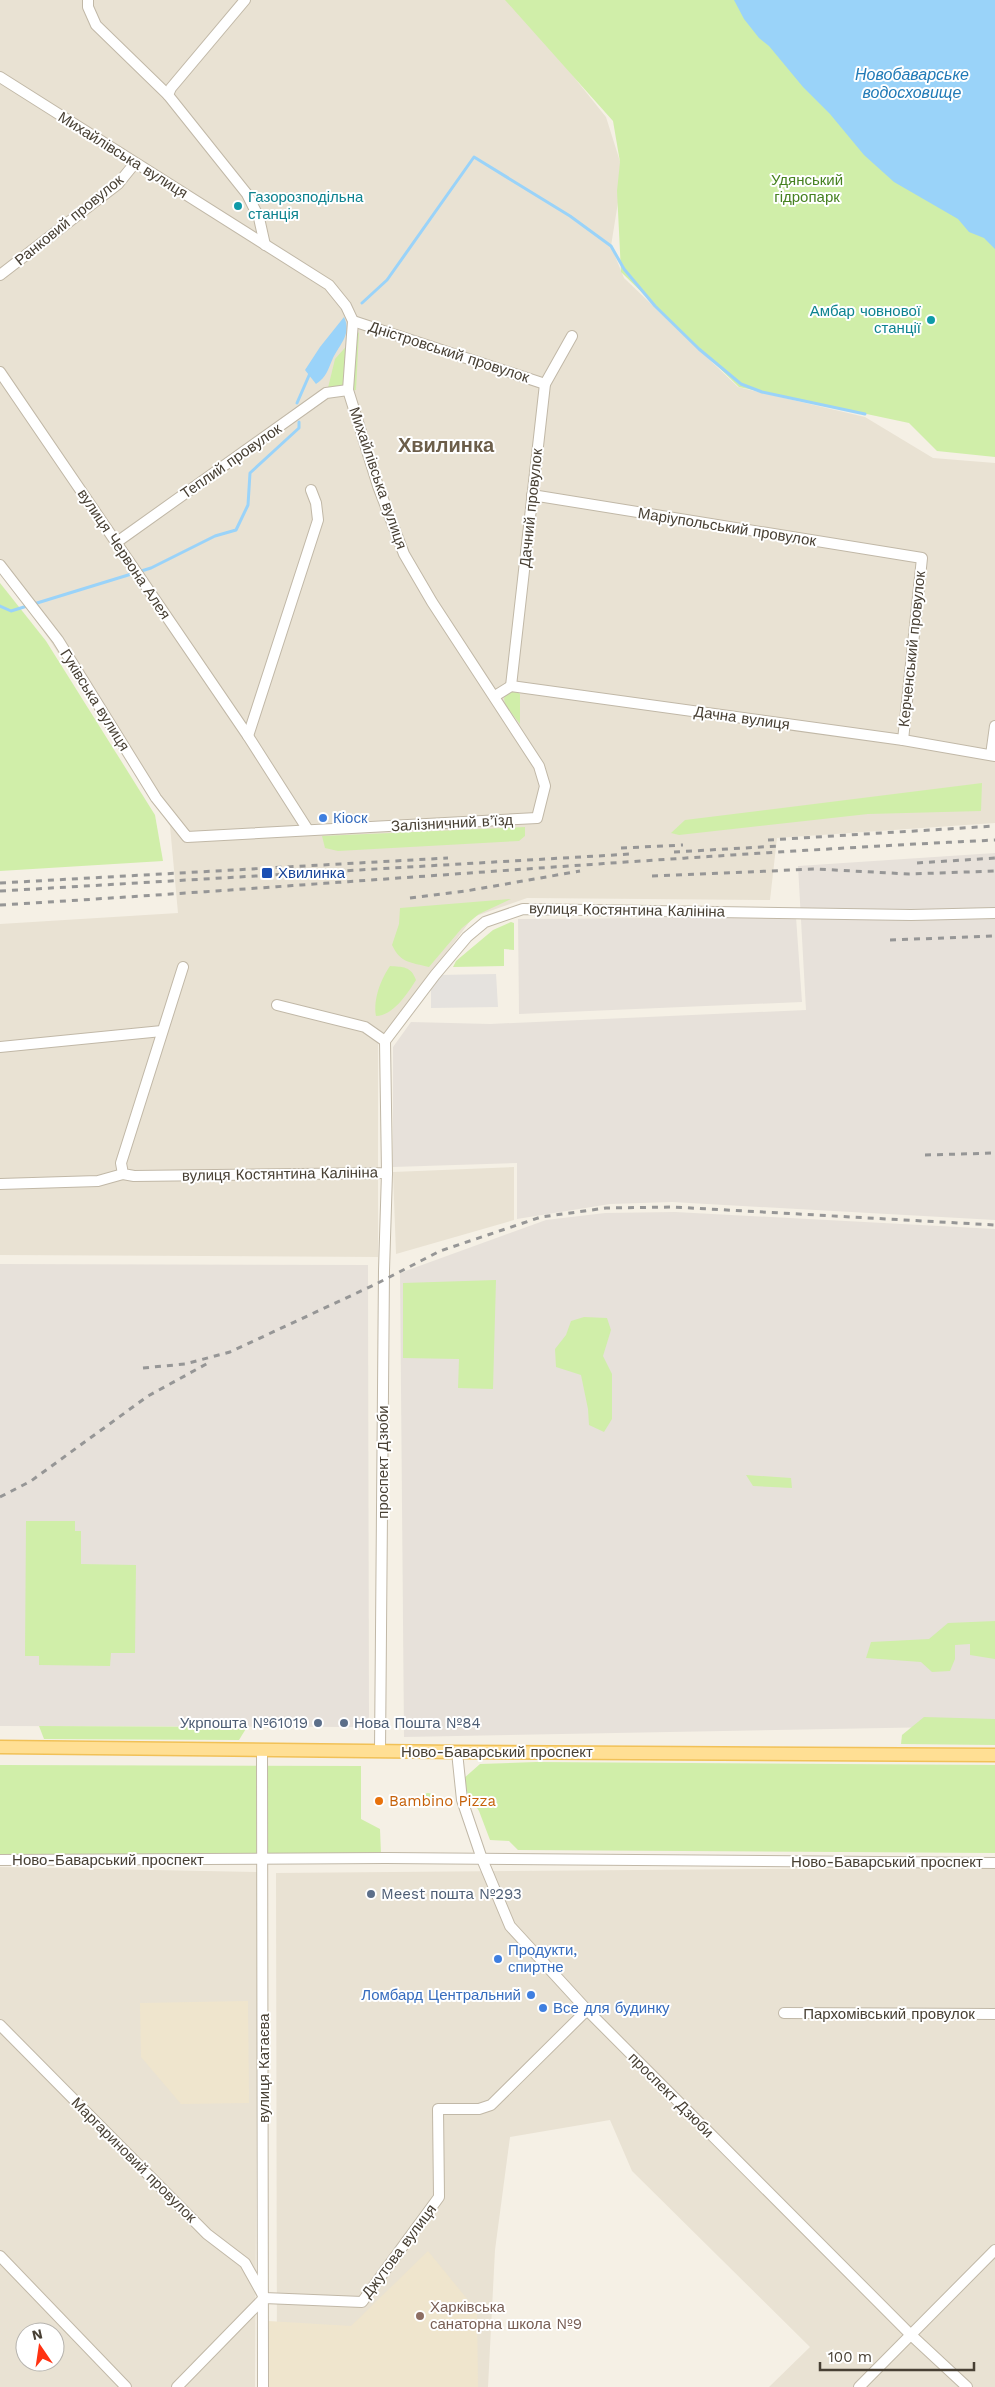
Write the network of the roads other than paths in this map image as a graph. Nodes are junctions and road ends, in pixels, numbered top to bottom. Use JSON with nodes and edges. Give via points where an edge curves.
{"nodes":[{"id":1,"x":88,"y":0,"type":"edge"},
{"id":2,"x":245,"y":0,"type":"edge"},
{"id":3,"x":0,"y":77,"type":"edge"},
{"id":4,"x":168,"y":95,"type":"junction"},
{"id":5,"x":135,"y":163,"type":"junction"},
{"id":6,"x":265,"y":245,"type":"junction"},
{"id":7,"x":0,"y":275,"type":"edge"},
{"id":8,"x":353,"y":321,"type":"junction"},
{"id":9,"x":572,"y":336,"type":"dead end"},
{"id":10,"x":0,"y":372,"type":"edge"},
{"id":11,"x":545,"y":384,"type":"junction"},
{"id":12,"x":348,"y":390,"type":"junction"},
{"id":13,"x":311,"y":490,"type":"dead end"},
{"id":14,"x":532,"y":496,"type":"junction"},
{"id":15,"x":117,"y":542,"type":"junction"},
{"id":16,"x":922,"y":558,"type":"joint"},
{"id":17,"x":0,"y":565,"type":"edge"},
{"id":18,"x":511,"y":686,"type":"junction"},
{"id":19,"x":496,"y":696,"type":"junction"},
{"id":20,"x":995,"y":726,"type":"edge"},
{"id":21,"x":248,"y":736,"type":"junction"},
{"id":22,"x":903,"y":740,"type":"junction"},
{"id":23,"x":993,"y":755,"type":"edge"},
{"id":24,"x":537,"y":818,"type":"joint"},
{"id":25,"x":308,"y":830,"type":"junction"},
{"id":26,"x":187,"y":837,"type":"joint"},
{"id":27,"x":995,"y":913,"type":"edge"},
{"id":28,"x":183,"y":967,"type":"dead end"},
{"id":29,"x":277,"y":1005,"type":"dead end"},
{"id":30,"x":162,"y":1031,"type":"junction"},
{"id":31,"x":385,"y":1042,"type":"junction"},
{"id":32,"x":0,"y":1047,"type":"edge"},
{"id":33,"x":387,"y":1173,"type":"junction"},
{"id":34,"x":123,"y":1174,"type":"junction"},
{"id":35,"x":0,"y":1184,"type":"edge"},
{"id":36,"x":0,"y":1747,"type":"edge"},
{"id":37,"x":262,"y":1750,"type":"junction"},
{"id":38,"x":380,"y":1751,"type":"junction"},
{"id":39,"x":457,"y":1752,"type":"junction"},
{"id":40,"x":995,"y":1755,"type":"edge"},
{"id":41,"x":482,"y":1859,"type":"junction"},
{"id":42,"x":0,"y":1860,"type":"edge"},
{"id":43,"x":263,"y":1860,"type":"junction"},
{"id":44,"x":995,"y":1863,"type":"edge"},
{"id":45,"x":587,"y":2010,"type":"junction"},
{"id":46,"x":784,"y":2013,"type":"dead end"},
{"id":47,"x":995,"y":2014,"type":"edge"},
{"id":48,"x":0,"y":2025,"type":"edge"},
{"id":49,"x":995,"y":2250,"type":"edge"},
{"id":50,"x":0,"y":2256,"type":"edge"},
{"id":51,"x":264,"y":2298,"type":"junction"},
{"id":52,"x":910,"y":2334,"type":"junction"},
{"id":53,"x":126,"y":2387,"type":"edge"},
{"id":54,"x":177,"y":2387,"type":"edge"},
{"id":55,"x":263,"y":2387,"type":"edge"},
{"id":56,"x":859,"y":2387,"type":"edge"},
{"id":57,"x":968,"y":2387,"type":"edge"}],
"edges":[{"from":1,"to":4,"type":"street","via":[[96,25]]},
{"from":2,"to":4,"type":"street"},
{"from":3,"to":5,"type":"street","name":"Михайлівська вулиця"},
{"from":4,"to":6,"type":"street","via":[[247,194],[259,218]]},
{"from":5,"to":6,"type":"street","name":"Михайлівська вулиця"},
{"from":5,"to":7,"type":"street","name":"Ранковий провулок","via":[[118,184]]},
{"from":6,"to":8,"type":"street","name":"Михайлівська вулиця","via":[[329,285]]},
{"from":8,"to":11,"type":"street","name":"Дністровський провулок"},
{"from":8,"to":12,"type":"street","name":"Михайлівська вулиця"},
{"from":9,"to":11,"type":"street","name":"Дачний провулок"},
{"from":10,"to":15,"type":"street","name":"вулиця Червона Алея"},
{"from":11,"to":14,"type":"street","name":"Дачний провулок"},
{"from":12,"to":15,"type":"street","name":"Теплий провулок","via":[[326,393]]},
{"from":12,"to":19,"type":"street","name":"Михайлівська вулиця","via":[[378,486],[404,554],[432,602]]},
{"from":13,"to":21,"type":"street","via":[[318,520]]},
{"from":14,"to":16,"type":"street","name":"Маріупольський провулок"},
{"from":14,"to":18,"type":"street","name":"Дачний провулок"},
{"from":15,"to":21,"type":"street","name":"вулиця Червона Алея"},
{"from":16,"to":22,"type":"street","name":"Керченський провулок"},
{"from":17,"to":26,"type":"street","name":"Гуківська вулиця","via":[[58,640],[156,798]]},
{"from":18,"to":19,"type":"street"},
{"from":18,"to":22,"type":"street","name":"Дачна вулиця"},
{"from":19,"to":24,"type":"street","name":"Михайлівська вулиця","via":[[539,766],[545,786]]},
{"from":20,"to":23,"type":"street","name":"Дачна вулиця"},
{"from":21,"to":25,"type":"street","name":"вулиця Червона Алея"},
{"from":22,"to":23,"type":"street","name":"Дачна вулиця"},
{"from":24,"to":25,"type":"street","name":"Залізничний в’їзд"},
{"from":25,"to":26,"type":"street","name":"Залізничний в’їзд"},
{"from":27,"to":31,"type":"street","name":"вулиця Костянтина Калініна","via":[[911,915],[523,909],[485,922],[467,937]]},
{"from":28,"to":30,"type":"street"},
{"from":29,"to":31,"type":"street","via":[[365,1027]]},
{"from":30,"to":32,"type":"street"},
{"from":30,"to":34,"type":"street","via":[[121,1164]]},
{"from":31,"to":33,"type":"street","name":"вулиця Костянтина Калініна"},
{"from":33,"to":34,"type":"street","name":"вулиця Костянтина Калініна"},
{"from":33,"to":38,"type":"street","name":"проспект Дзюби"},
{"from":34,"to":35,"type":"street","name":"вулиця Костянтина Калініна","via":[[98,1181]]},
{"from":36,"to":37,"type":"main road","name":"Ново-Баварський проспект"},
{"from":37,"to":38,"type":"main road","name":"Ново-Баварський проспект"},
{"from":37,"to":43,"type":"street","name":"вулиця Катаєва"},
{"from":38,"to":39,"type":"main road","name":"Ново-Баварський проспект"},
{"from":39,"to":40,"type":"main road","name":"Ново-Баварський проспект"},
{"from":39,"to":41,"type":"street","name":"проспект Дзюби","via":[[462,1800]]},
{"from":41,"to":43,"type":"street","name":"Ново-Баварський проспект"},
{"from":41,"to":44,"type":"street","name":"Ново-Баварський проспект"},
{"from":41,"to":45,"type":"street","name":"проспект Дзюби","via":[[510,1926]]},
{"from":42,"to":43,"type":"street","name":"Ново-Баварський проспект"},
{"from":43,"to":51,"type":"street","name":"вулиця Катаєва"},
{"from":45,"to":51,"type":"street","name":"Джутова вулиця","via":[[491,2105],[438,2109],[439,2197],[362,2302]]},
{"from":45,"to":52,"type":"street","name":"проспект Дзюби"},
{"from":46,"to":47,"type":"street","name":"Пархомівський провулок"},
{"from":48,"to":51,"type":"street","name":"Маргариновий провулок","via":[[207,2234],[245,2263]]},
{"from":49,"to":52,"type":"street"},
{"from":50,"to":53,"type":"street"},
{"from":51,"to":54,"type":"street"},
{"from":51,"to":55,"type":"street","name":"вулиця Катаєва"},
{"from":52,"to":56,"type":"street"},
{"from":52,"to":57,"type":"street","name":"проспект Дзюби"}]}
